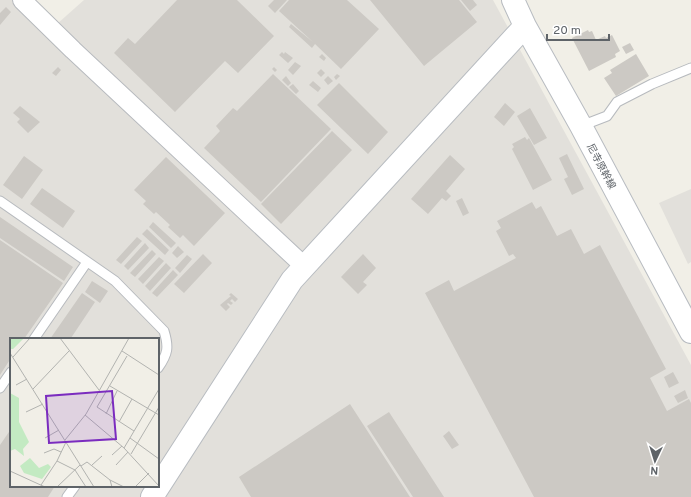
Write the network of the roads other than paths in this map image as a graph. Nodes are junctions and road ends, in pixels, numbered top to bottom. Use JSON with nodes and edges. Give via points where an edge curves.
{"nodes":[{"id":1,"x":22,"y":0,"type":"edge"},
{"id":2,"x":519,"y":8,"type":"edge"},
{"id":3,"x":691,"y":68,"type":"edge"},
{"id":4,"x":581,"y":126,"type":"junction"},
{"id":5,"x":0,"y":201,"type":"edge"},
{"id":6,"x":87,"y":262,"type":"junction"},
{"id":7,"x":304,"y":266,"type":"junction"},
{"id":8,"x":691,"y":332,"type":"edge"},
{"id":9,"x":35,"y":338,"type":"edge"},
{"id":10,"x":159,"y":366,"type":"edge"},
{"id":11,"x":10,"y":373,"type":"edge"},
{"id":12,"x":0,"y":388,"type":"edge"},
{"id":13,"x":159,"y":486,"type":"edge"},
{"id":14,"x":74,"y":487,"type":"edge"},
{"id":15,"x":158,"y":487,"type":"edge"},
{"id":16,"x":67,"y":497,"type":"edge"},
{"id":17,"x":152,"y":497,"type":"edge"}],
"edges":[{"from":1,"to":7,"type":"street"},
{"from":2,"to":4,"type":"street","name":"尼寺原幹線"},
{"from":2,"to":7,"type":"street"},
{"from":3,"to":4,"type":"lane","via":[[617,102],[607,116]]},
{"from":4,"to":8,"type":"street","name":"尼寺原幹線"},
{"from":5,"to":6,"type":"lane"},
{"from":6,"to":9,"type":"lane"},
{"from":6,"to":10,"type":"lane","via":[[115,281],[164,331],[167,340],[166,356]]},
{"from":7,"to":13,"type":"street","via":[[292,280]]},
{"from":11,"to":12,"type":"lane"},
{"from":14,"to":16,"type":"lane"},
{"from":15,"to":17,"type":"street"}]}
